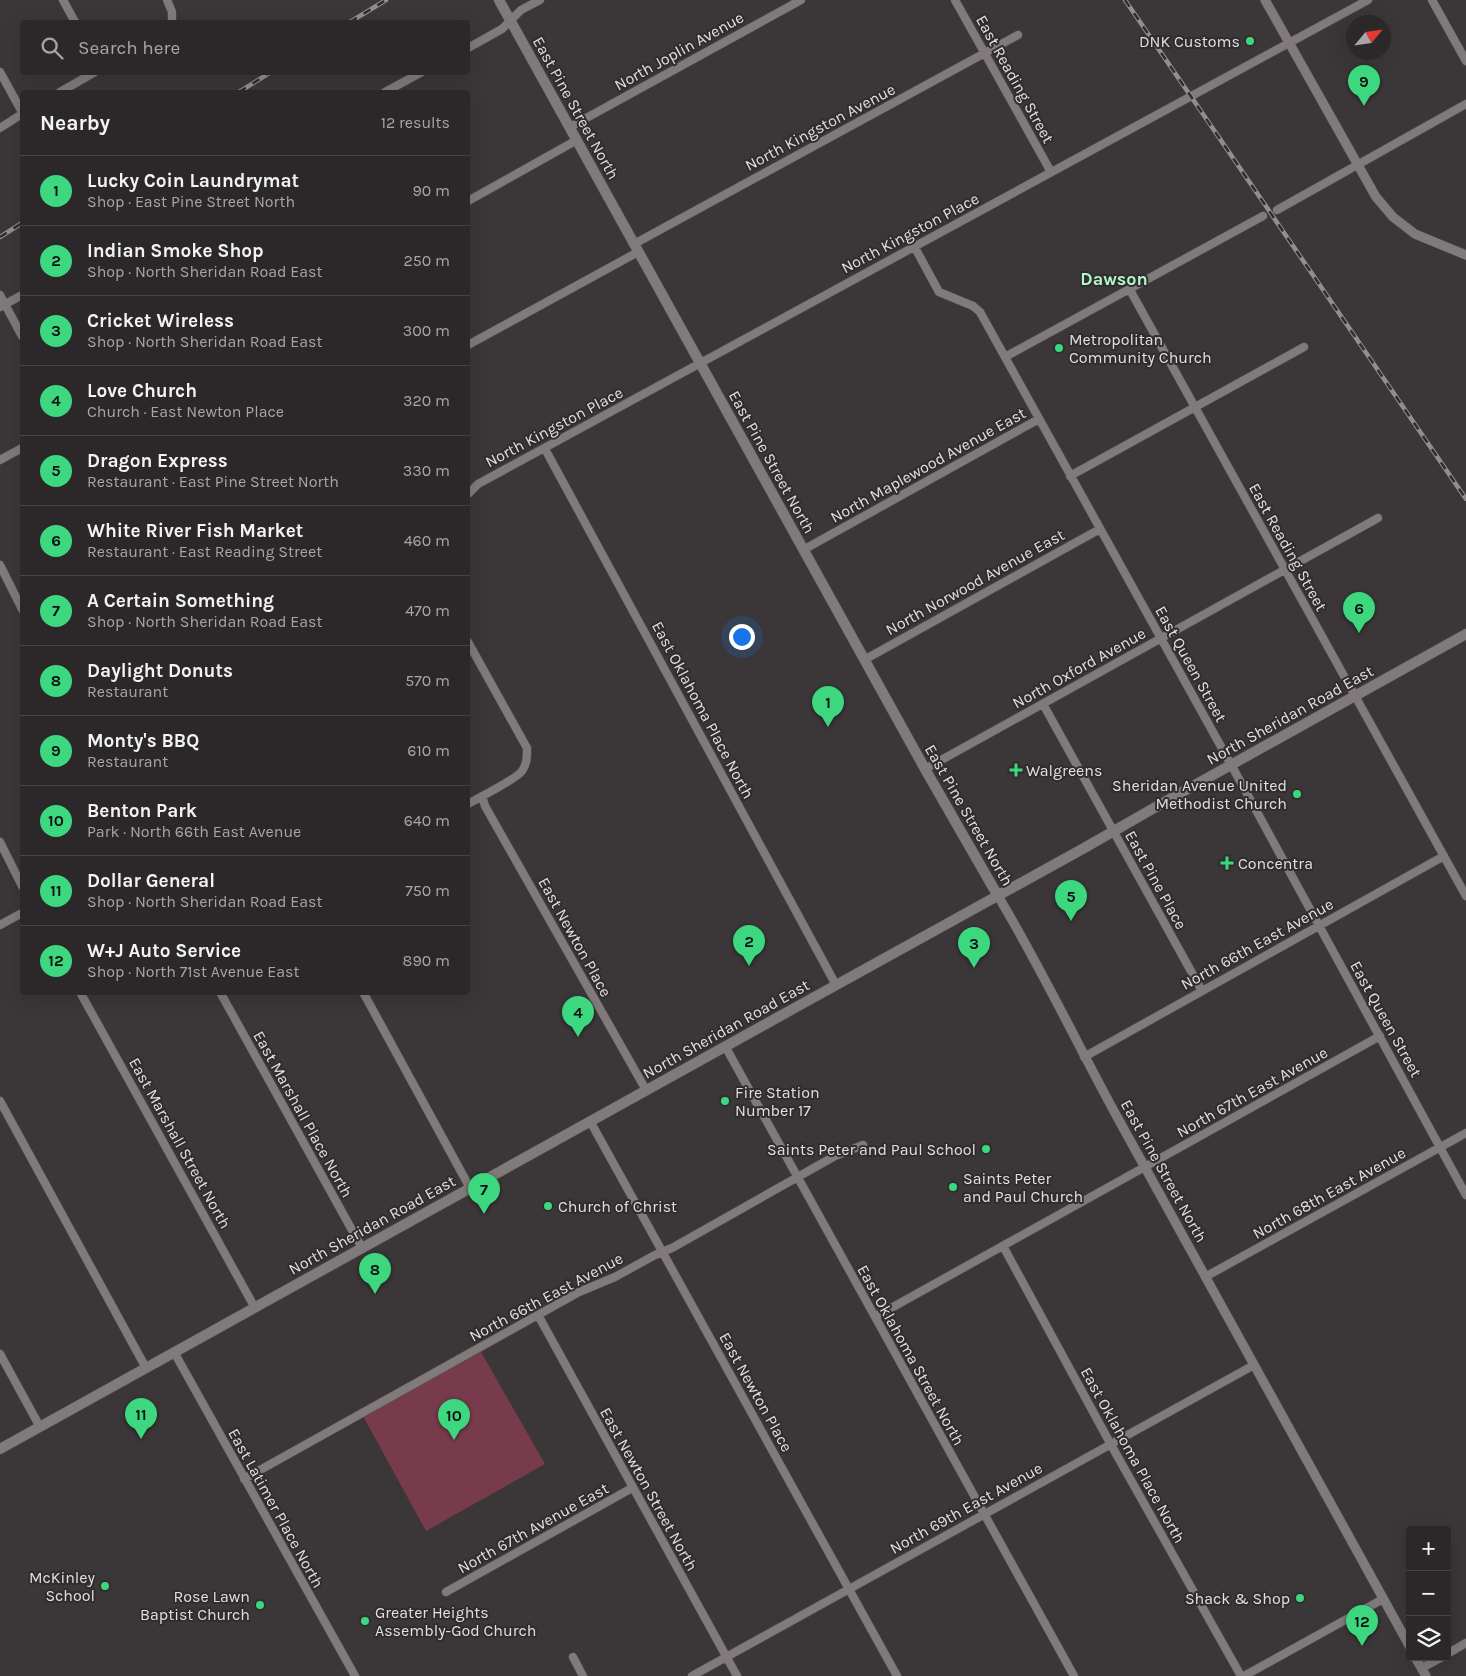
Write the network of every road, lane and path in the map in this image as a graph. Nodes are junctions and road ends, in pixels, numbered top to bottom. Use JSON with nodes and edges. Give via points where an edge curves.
{"nodes":[{"id":1,"x":63,"y":0,"type":"edge"},
{"id":2,"x":167,"y":0,"type":"edge"},
{"id":3,"x":500,"y":0,"type":"edge"},
{"id":4,"x":540,"y":0,"type":"edge"},
{"id":5,"x":801,"y":0,"type":"edge"},
{"id":6,"x":955,"y":0,"type":"edge"},
{"id":7,"x":1265,"y":0,"type":"edge"},
{"id":8,"x":1368,"y":0,"type":"edge"},
{"id":9,"x":1432,"y":0,"type":"edge"},
{"id":10,"x":75,"y":20,"type":"edge"},
{"id":11,"x":172,"y":20,"type":"edge"},
{"id":12,"x":511,"y":21,"type":"junction"},
{"id":13,"x":1018,"y":34,"type":"dead end"},
{"id":14,"x":1289,"y":43,"type":"junction"},
{"id":15,"x":470,"y":47,"type":"edge"},
{"id":16,"x":984,"y":54,"type":"junction"},
{"id":17,"x":1466,"y":62,"type":"edge"},
{"id":18,"x":0,"y":72,"type":"edge"},
{"id":19,"x":90,"y":75,"type":"edge"},
{"id":20,"x":416,"y":75,"type":"edge"},
{"id":21,"x":64,"y":90,"type":"edge"},
{"id":22,"x":389,"y":90,"type":"edge"},
{"id":23,"x":1466,"y":104,"type":"edge"},
{"id":24,"x":20,"y":109,"type":"edge"},
{"id":25,"x":20,"y":114,"type":"edge"},
{"id":26,"x":570,"y":126,"type":"junction"},
{"id":27,"x":0,"y":128,"type":"edge"},
{"id":28,"x":577,"y":140,"type":"junction"},
{"id":29,"x":1357,"y":165,"type":"junction"},
{"id":30,"x":1051,"y":172,"type":"junction"},
{"id":31,"x":470,"y":200,"type":"edge"},
{"id":32,"x":1277,"y":210,"type":"dead end"},
{"id":33,"x":1263,"y":216,"type":"dead end"},
{"id":34,"x":914,"y":246,"type":"junction"},
{"id":35,"x":636,"y":248,"type":"junction"},
{"id":36,"x":1466,"y":255,"type":"edge"},
{"id":37,"x":1130,"y":290,"type":"junction"},
{"id":38,"x":0,"y":295,"type":"edge"},
{"id":39,"x":20,"y":296,"type":"edge"},
{"id":40,"x":3,"y":306,"type":"edge"},
{"id":41,"x":20,"y":333,"type":"edge"},
{"id":42,"x":470,"y":344,"type":"edge"},
{"id":43,"x":1304,"y":347,"type":"dead end"},
{"id":44,"x":1005,"y":357,"type":"junction"},
{"id":45,"x":700,"y":362,"type":"junction"},
{"id":46,"x":1195,"y":408,"type":"junction"},
{"id":47,"x":1039,"y":419,"type":"junction"},
{"id":48,"x":20,"y":449,"type":"edge"},
{"id":49,"x":545,"y":449,"type":"junction"},
{"id":50,"x":0,"y":460,"type":"edge"},
{"id":51,"x":1070,"y":476,"type":"junction"},
{"id":52,"x":470,"y":492,"type":"edge"},
{"id":53,"x":1378,"y":518,"type":"dead end"},
{"id":54,"x":1100,"y":529,"type":"junction"},
{"id":55,"x":803,"y":550,"type":"junction"},
{"id":56,"x":0,"y":565,"type":"edge"},
{"id":57,"x":1285,"y":570,"type":"junction"},
{"id":58,"x":20,"y":604,"type":"edge"},
{"id":59,"x":1466,"y":634,"type":"edge"},
{"id":60,"x":1161,"y":638,"type":"junction"},
{"id":61,"x":470,"y":646,"type":"edge"},
{"id":62,"x":864,"y":660,"type":"junction"},
{"id":63,"x":1355,"y":696,"type":"junction"},
{"id":64,"x":1043,"y":704,"type":"junction"},
{"id":65,"x":1231,"y":765,"type":"junction"},
{"id":66,"x":925,"y":769,"type":"junction"},
{"id":67,"x":482,"y":796,"type":"junction"},
{"id":68,"x":470,"y":803,"type":"edge"},
{"id":69,"x":1114,"y":831,"type":"junction"},
{"id":70,"x":0,"y":842,"type":"edge"},
{"id":71,"x":1444,"y":856,"type":"junction"},
{"id":72,"x":20,"y":882,"type":"edge"},
{"id":73,"x":998,"y":896,"type":"junction"},
{"id":74,"x":1466,"y":896,"type":"edge"},
{"id":75,"x":20,"y":914,"type":"edge"},
{"id":76,"x":0,"y":925,"type":"edge"},
{"id":77,"x":1319,"y":926,"type":"junction"},
{"id":78,"x":836,"y":985,"type":"junction"},
{"id":79,"x":1202,"y":991,"type":"junction"},
{"id":80,"x":82,"y":995,"type":"edge"},
{"id":81,"x":222,"y":995,"type":"edge"},
{"id":82,"x":365,"y":995,"type":"edge"},
{"id":83,"x":1380,"y":1036,"type":"junction"},
{"id":84,"x":725,"y":1046,"type":"junction"},
{"id":85,"x":1084,"y":1057,"type":"junction"},
{"id":86,"x":646,"y":1090,"type":"junction"},
{"id":87,"x":0,"y":1101,"type":"edge"},
{"id":88,"x":590,"y":1121,"type":"junction"},
{"id":89,"x":1466,"y":1132,"type":"edge"},
{"id":90,"x":863,"y":1144,"type":"dead end"},
{"id":91,"x":1440,"y":1147,"type":"junction"},
{"id":92,"x":1145,"y":1167,"type":"junction"},
{"id":93,"x":798,"y":1178,"type":"junction"},
{"id":94,"x":470,"y":1188,"type":"junction"},
{"id":95,"x":1466,"y":1195,"type":"edge"},
{"id":96,"x":1003,"y":1246,"type":"junction"},
{"id":97,"x":362,"y":1248,"type":"junction"},
{"id":98,"x":662,"y":1252,"type":"junction"},
{"id":99,"x":1206,"y":1277,"type":"junction"},
{"id":100,"x":255,"y":1308,"type":"junction"},
{"id":101,"x":538,"y":1315,"type":"junction"},
{"id":102,"x":875,"y":1318,"type":"junction"},
{"id":103,"x":174,"y":1352,"type":"junction"},
{"id":104,"x":0,"y":1354,"type":"edge"},
{"id":105,"x":1254,"y":1364,"type":"junction"},
{"id":106,"x":146,"y":1368,"type":"junction"},
{"id":107,"x":40,"y":1427,"type":"junction"},
{"id":108,"x":1110,"y":1443,"type":"junction"},
{"id":109,"x":0,"y":1449,"type":"edge"},
{"id":110,"x":244,"y":1479,"type":"junction"},
{"id":111,"x":632,"y":1488,"type":"junction"},
{"id":112,"x":984,"y":1514,"type":"junction"},
{"id":113,"x":849,"y":1589,"type":"junction"},
{"id":114,"x":446,"y":1592,"type":"dead end"},
{"id":115,"x":1383,"y":1599,"type":"junction"},
{"id":116,"x":1406,"y":1640,"type":"edge"},
{"id":117,"x":1466,"y":1644,"type":"edge"},
{"id":118,"x":1451,"y":1652,"type":"edge"},
{"id":119,"x":572,"y":1657,"type":"dead end"},
{"id":120,"x":726,"y":1657,"type":"junction"},
{"id":121,"x":1417,"y":1661,"type":"edge"},
{"id":122,"x":1437,"y":1661,"type":"edge"},
{"id":123,"x":1424,"y":1672,"type":"edge"},
{"id":124,"x":355,"y":1676,"type":"edge"},
{"id":125,"x":583,"y":1676,"type":"edge"},
{"id":126,"x":692,"y":1676,"type":"edge"},
{"id":127,"x":737,"y":1676,"type":"edge"},
{"id":128,"x":897,"y":1676,"type":"edge"},
{"id":129,"x":1074,"y":1676,"type":"edge"},
{"id":130,"x":1242,"y":1676,"type":"edge"}],
"edges":[{"from":1,"to":10,"type":"street"},
{"from":2,"to":11,"type":"street"},
{"from":3,"to":12,"type":"main road","name":"East Pine Street North"},
{"from":4,"to":12,"type":"street","via":[[521,10]]},
{"from":5,"to":26,"type":"street","name":"North Joplin Avenue"},
{"from":6,"to":16,"type":"street","name":"East Reading Street"},
{"from":7,"to":14,"type":"street"},
{"from":8,"to":14,"type":"street","name":"North Kingston Place"},
{"from":9,"to":17,"type":"street"},
{"from":12,"to":15,"type":"street"},
{"from":12,"to":26,"type":"main road","name":"East Pine Street North"},
{"from":13,"to":16,"type":"street","name":"North Kingston Avenue"},
{"from":14,"to":29,"type":"street"},
{"from":14,"to":30,"type":"street","name":"North Kingston Place"},
{"from":16,"to":30,"type":"street","name":"East Reading Street"},
{"from":16,"to":35,"type":"street","name":"North Kingston Avenue"},
{"from":18,"to":24,"type":"street"},
{"from":19,"to":21,"type":"street"},
{"from":20,"to":22,"type":"street"},
{"from":23,"to":29,"type":"street"},
{"from":25,"to":27,"type":"street"},
{"from":26,"to":28,"type":"main road","name":"East Pine Street North"},
{"from":28,"to":31,"type":"street"},
{"from":28,"to":35,"type":"main road","name":"East Pine Street North"},
{"from":29,"to":32,"type":"street"},
{"from":29,"to":36,"type":"street","via":[[1376,197],[1404,226],[1425,239]]},
{"from":30,"to":34,"type":"street","name":"North Kingston Place"},
{"from":33,"to":37,"type":"street"},
{"from":34,"to":44,"type":"street","name":"East Queen Street","via":[[939,292],[974,306]]},
{"from":34,"to":45,"type":"street","name":"North Kingston Place"},
{"from":35,"to":42,"type":"street","name":"North Kingston Avenue"},
{"from":35,"to":45,"type":"main road","name":"East Pine Street North"},
{"from":37,"to":44,"type":"street"},
{"from":37,"to":46,"type":"street","name":"East Reading Street"},
{"from":38,"to":40,"type":"street"},
{"from":39,"to":40,"type":"street"},
{"from":40,"to":41,"type":"street"},
{"from":43,"to":46,"type":"street"},
{"from":44,"to":47,"type":"street","name":"East Queen Street"},
{"from":45,"to":49,"type":"street","name":"North Kingston Place"},
{"from":45,"to":55,"type":"main road","name":"East Pine Street North"},
{"from":46,"to":51,"type":"street"},
{"from":46,"to":57,"type":"street","name":"East Reading Street"},
{"from":47,"to":51,"type":"street","name":"East Queen Street"},
{"from":47,"to":55,"type":"street","name":"North Maplewood Avenue East"},
{"from":48,"to":50,"type":"street"},
{"from":49,"to":52,"type":"street","name":"North Kingston Place","via":[[478,484]]},
{"from":49,"to":78,"type":"street","name":"East Oklahoma Place North"},
{"from":51,"to":54,"type":"street","name":"East Queen Street"},
{"from":53,"to":57,"type":"street","name":"North Oxford Avenue"},
{"from":54,"to":60,"type":"street","name":"East Queen Street"},
{"from":54,"to":62,"type":"street","name":"North Norwood Avenue East"},
{"from":55,"to":62,"type":"main road","name":"East Pine Street North"},
{"from":56,"to":58,"type":"street"},
{"from":57,"to":60,"type":"street","name":"North Oxford Avenue"},
{"from":57,"to":63,"type":"street","name":"East Reading Street"},
{"from":59,"to":63,"type":"main road","name":"North Sheridan Road East"},
{"from":60,"to":64,"type":"street","name":"North Oxford Avenue"},
{"from":60,"to":65,"type":"street","name":"East Queen Street"},
{"from":61,"to":67,"type":"street","via":[[527,748],[526,764],[520,774]]},
{"from":62,"to":66,"type":"main road","name":"East Pine Street North"},
{"from":63,"to":65,"type":"main road","name":"North Sheridan Road East"},
{"from":63,"to":71,"type":"street","name":"East Reading Street"},
{"from":64,"to":66,"type":"street","name":"North Oxford Avenue"},
{"from":64,"to":69,"type":"street","name":"East Pine Place"},
{"from":65,"to":69,"type":"main road","name":"North Sheridan Road East"},
{"from":65,"to":77,"type":"street","name":"East Queen Street"},
{"from":66,"to":73,"type":"main road","name":"East Pine Street North"},
{"from":67,"to":68,"type":"street"},
{"from":67,"to":86,"type":"street","name":"East Newton Place"},
{"from":69,"to":73,"type":"main road","name":"North Sheridan Road East"},
{"from":69,"to":79,"type":"street","name":"East Pine Place"},
{"from":70,"to":72,"type":"street"},
{"from":71,"to":74,"type":"street","name":"East Reading Street"},
{"from":71,"to":77,"type":"street","name":"North 66th East Avenue"},
{"from":73,"to":78,"type":"main road","name":"North Sheridan Road East"},
{"from":73,"to":85,"type":"street","name":"East Pine Street North","via":[[1044,976]]},
{"from":75,"to":76,"type":"street"},
{"from":77,"to":79,"type":"street","name":"North 66th East Avenue"},
{"from":77,"to":83,"type":"street","name":"East Queen Street"},
{"from":78,"to":84,"type":"main road","name":"North Sheridan Road East"},
{"from":79,"to":85,"type":"street","name":"North 66th East Avenue"},
{"from":80,"to":100,"type":"street","name":"East Marshall Street North"},
{"from":81,"to":97,"type":"street","name":"East Marshall Place North"},
{"from":82,"to":94,"type":"street"},
{"from":83,"to":91,"type":"street","name":"East Queen Street"},
{"from":83,"to":92,"type":"street","name":"North 67th East Avenue"},
{"from":84,"to":86,"type":"main road","name":"North Sheridan Road East"},
{"from":84,"to":93,"type":"street","name":"East Oklahoma Street North"},
{"from":85,"to":92,"type":"street","name":"East Pine Street North"},
{"from":86,"to":88,"type":"main road","name":"North Sheridan Road East"},
{"from":87,"to":106,"type":"street"},
{"from":88,"to":94,"type":"main road","name":"North Sheridan Road East"},
{"from":88,"to":98,"type":"street","name":"East Newton Place"},
{"from":89,"to":91,"type":"street","name":"North 68th East Avenue"},
{"from":90,"to":93,"type":"street","name":"North 66th East Avenue"},
{"from":91,"to":95,"type":"street","name":"East Queen Street"},
{"from":91,"to":99,"type":"street","name":"North 68th East Avenue"},
{"from":92,"to":96,"type":"street","name":"North 67th East Avenue"},
{"from":92,"to":99,"type":"street","name":"East Pine Street North"},
{"from":93,"to":98,"type":"street","name":"North 66th East Avenue"},
{"from":93,"to":102,"type":"street","name":"East Oklahoma Street North"},
{"from":94,"to":97,"type":"main road","name":"North Sheridan Road East"},
{"from":96,"to":102,"type":"street","name":"North 67th East Avenue"},
{"from":96,"to":108,"type":"street","name":"East Oklahoma Place North"},
{"from":97,"to":100,"type":"main road","name":"North Sheridan Road East"},
{"from":98,"to":101,"type":"street","name":"North 66th East Avenue"},
{"from":98,"to":113,"type":"street","name":"East Newton Place"},
{"from":99,"to":105,"type":"street","name":"East Pine Street North"},
{"from":100,"to":103,"type":"main road","name":"North Sheridan Road East"},
{"from":101,"to":110,"type":"street","name":"North 66th East Avenue"},
{"from":101,"to":111,"type":"street","name":"East Newton Street North"},
{"from":102,"to":112,"type":"street","name":"East Oklahoma Street North"},
{"from":103,"to":106,"type":"main road","name":"North Sheridan Road East"},
{"from":103,"to":110,"type":"street","name":"East Latimer Place North"},
{"from":104,"to":107,"type":"street"},
{"from":105,"to":108,"type":"street","name":"North 69th East Avenue"},
{"from":105,"to":115,"type":"street","name":"East Pine Street North"},
{"from":106,"to":107,"type":"main road","name":"North Sheridan Road East"},
{"from":107,"to":109,"type":"main road","name":"North Sheridan Road East"},
{"from":108,"to":112,"type":"street","name":"North 69th East Avenue"},
{"from":108,"to":130,"type":"street","name":"East Oklahoma Place North"},
{"from":110,"to":124,"type":"street","name":"East Latimer Place North"},
{"from":111,"to":114,"type":"street","name":"North 67th Avenue East"},
{"from":111,"to":120,"type":"street","name":"East Newton Street North"},
{"from":112,"to":113,"type":"street","name":"North 69th East Avenue"},
{"from":112,"to":129,"type":"street","name":"East Oklahoma Street North"},
{"from":113,"to":120,"type":"street","name":"North 69th East Avenue"},
{"from":113,"to":128,"type":"street","name":"East Newton Place"},
{"from":115,"to":116,"type":"street","name":"East Pine Street North"},
{"from":115,"to":130,"type":"street"},
{"from":117,"to":118,"type":"street"},
{"from":119,"to":125,"type":"street"},
{"from":120,"to":126,"type":"street","name":"North 69th East Avenue"},
{"from":120,"to":127,"type":"street","name":"East Newton Street North"},
{"from":121,"to":123,"type":"street"},
{"from":122,"to":123,"type":"street"}]}
